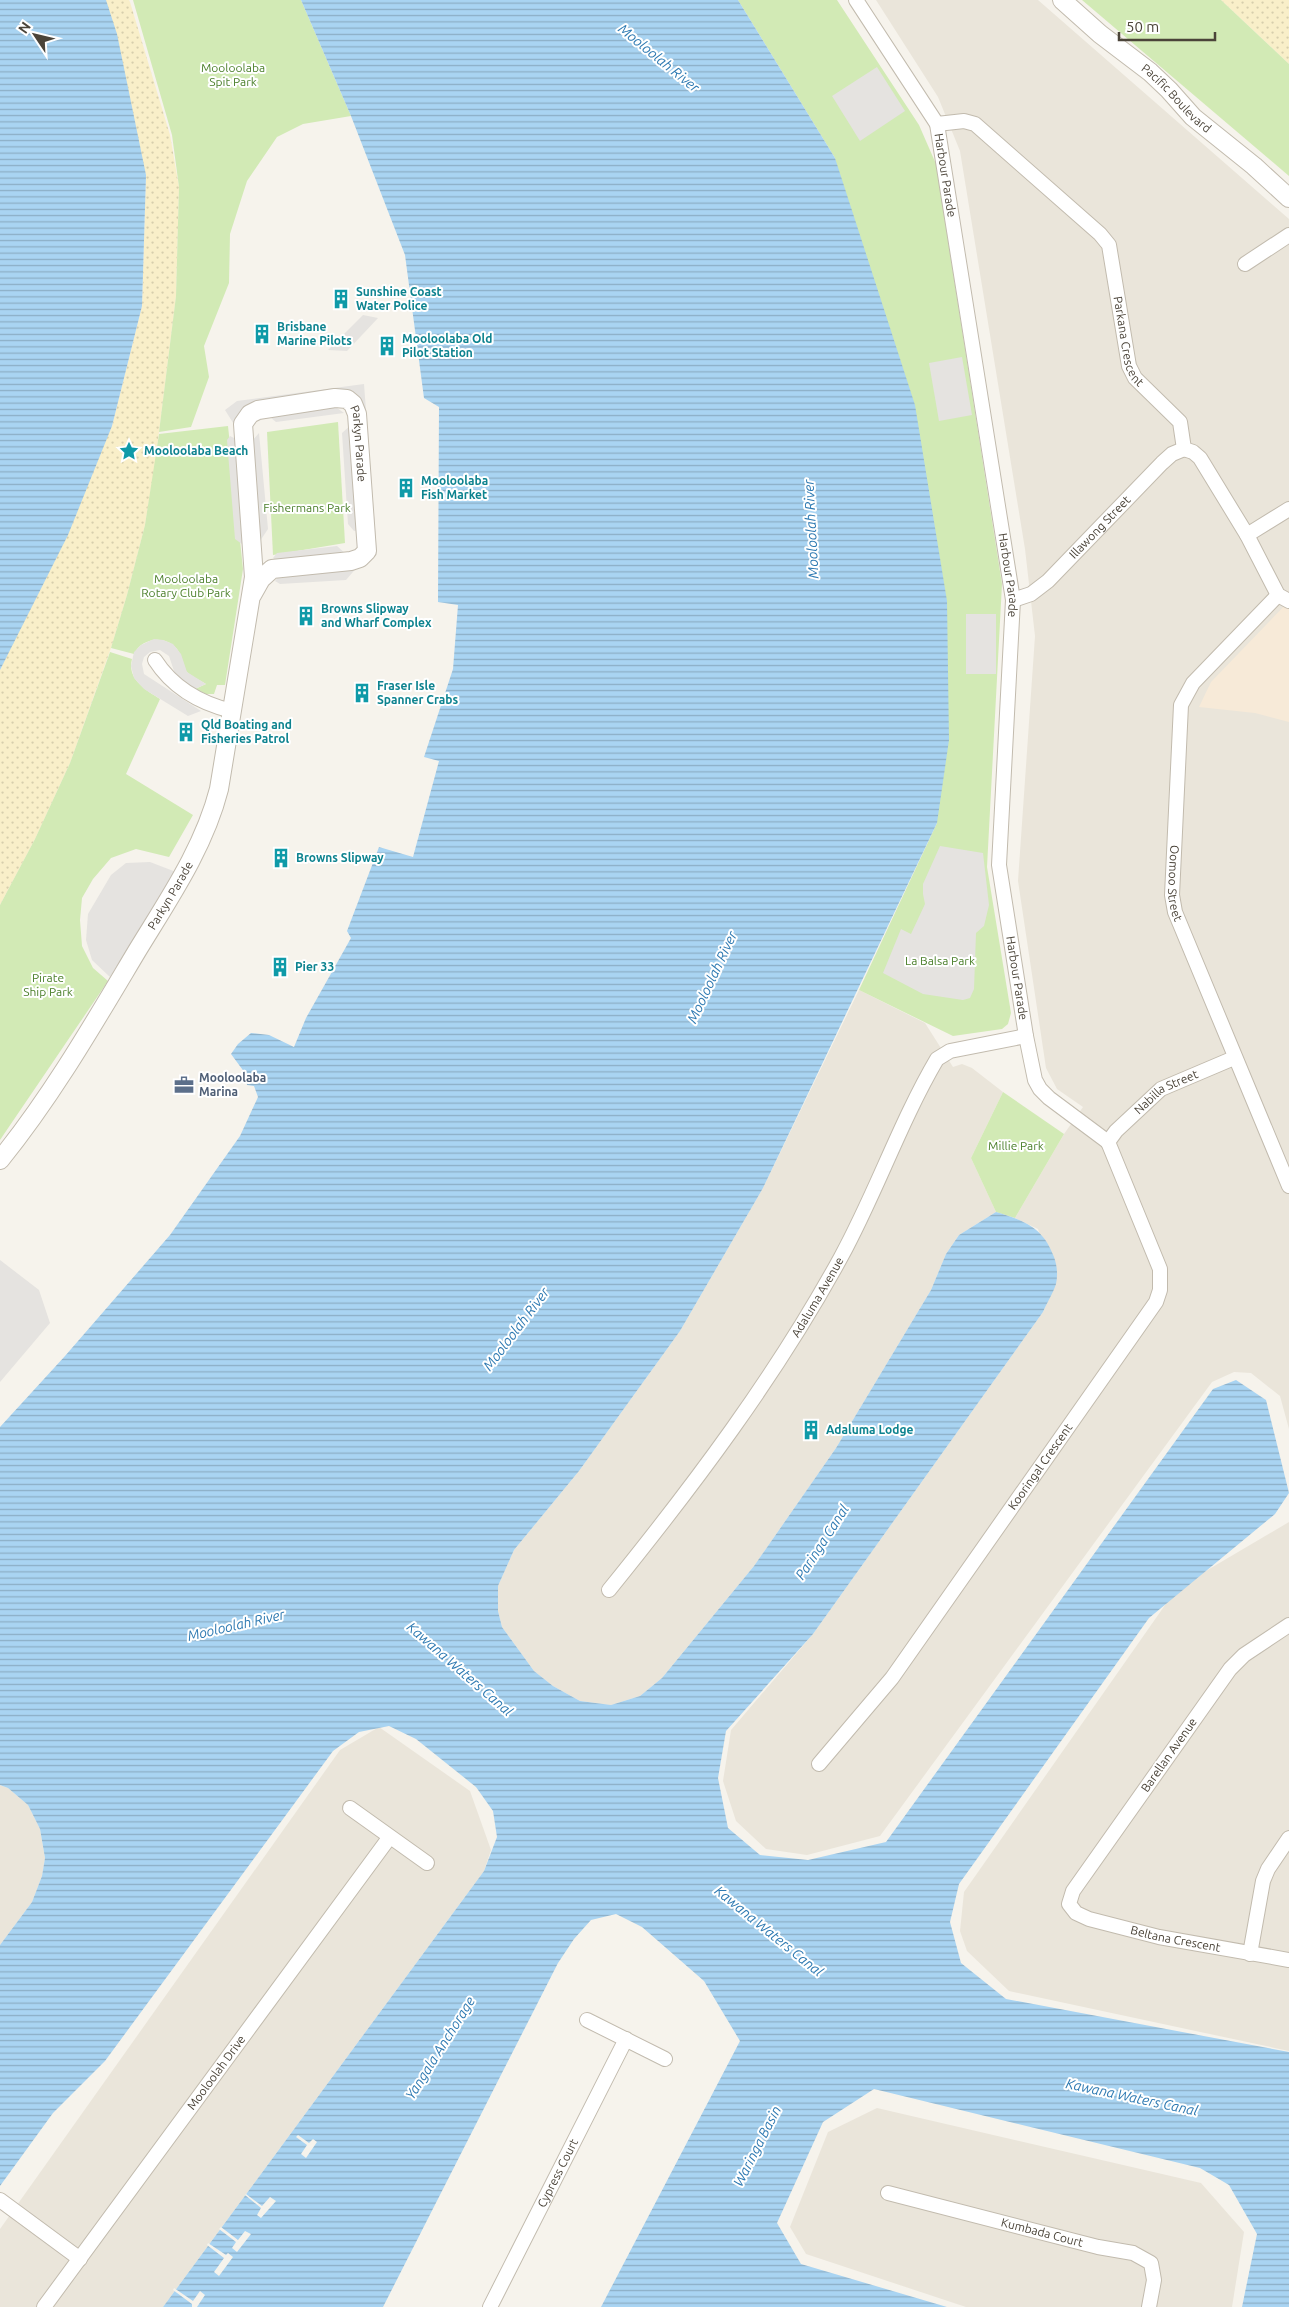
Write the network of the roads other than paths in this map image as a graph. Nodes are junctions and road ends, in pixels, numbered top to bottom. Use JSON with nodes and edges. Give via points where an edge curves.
{"nodes":[{"id":1,"x":856,"y":0,"type":"edge"},
{"id":2,"x":1062,"y":0,"type":"edge"},
{"id":3,"x":937,"y":124,"type":"junction"},
{"id":4,"x":1289,"y":198,"type":"edge"},
{"id":5,"x":1289,"y":235,"type":"edge"},
{"id":6,"x":1245,"y":264,"type":"dead end"},
{"id":7,"x":1184,"y":449,"type":"junction"},
{"id":8,"x":1289,"y":508,"type":"edge"},
{"id":9,"x":1247,"y":534,"type":"junction"},
{"id":10,"x":254,"y":552,"type":"junction"},
{"id":11,"x":272,"y":569,"type":"junction"},
{"id":12,"x":252,"y":595,"type":"junction"},
{"id":13,"x":1283,"y":598,"type":"edge"},
{"id":14,"x":1013,"y":600,"type":"junction"},
{"id":15,"x":155,"y":660,"type":"dead end"},
{"id":16,"x":232,"y":711,"type":"junction"},
{"id":17,"x":1026,"y":1036,"type":"junction"},
{"id":18,"x":1234,"y":1058,"type":"junction"},
{"id":19,"x":1108,"y":1142,"type":"junction"},
{"id":20,"x":0,"y":1160,"type":"edge"},
{"id":21,"x":1289,"y":1186,"type":"edge"},
{"id":22,"x":609,"y":1590,"type":"dead end"},
{"id":23,"x":1289,"y":1625,"type":"edge"},
{"id":24,"x":818,"y":1764,"type":"dead end"},
{"id":25,"x":350,"y":1808,"type":"dead end"},
{"id":26,"x":389,"y":1838,"type":"junction"},
{"id":27,"x":1289,"y":1838,"type":"edge"},
{"id":28,"x":427,"y":1863,"type":"dead end"},
{"id":29,"x":1069,"y":1904,"type":"joint"},
{"id":30,"x":1250,"y":1954,"type":"junction"},
{"id":31,"x":1289,"y":1960,"type":"edge"},
{"id":32,"x":587,"y":2020,"type":"dead end"},
{"id":33,"x":626,"y":2039,"type":"junction"},
{"id":34,"x":665,"y":2059,"type":"dead end"},
{"id":35,"x":888,"y":2193,"type":"dead end"},
{"id":36,"x":2,"y":2202,"type":"edge"},
{"id":37,"x":80,"y":2259,"type":"junction"},
{"id":38,"x":44,"y":2307,"type":"edge"},
{"id":39,"x":490,"y":2307,"type":"edge"},
{"id":40,"x":1149,"y":2307,"type":"edge"}],
"edges":[{"from":1,"to":3,"type":"street","name":"Harbour Parade"},
{"from":2,"to":4,"type":"street","name":"Pacific Boulevard","via":[[1150,72],[1193,117]]},
{"from":3,"to":7,"type":"street","name":"Parkana Crescent","via":[[964,121],[975,124],[1100,234],[1108,245],[1129,366],[1135,378],[1180,422]]},
{"from":3,"to":14,"type":"street","name":"Harbour Parade"},
{"from":5,"to":6,"type":"street"},
{"from":7,"to":9,"type":"street","via":[[1200,458]]},
{"from":7,"to":14,"type":"street","name":"Illawong Street","via":[[1162,463],[1048,581],[1031,594]]},
{"from":8,"to":9,"type":"street"},
{"from":9,"to":13,"type":"street"},
{"from":10,"to":11,"type":"street","via":[[261,563]]},
{"from":10,"to":11,"type":"street","name":"Parkyn Parade","via":[[243,430],[246,418],[258,410],[347,399],[357,414],[367,551],[351,561]]},
{"from":10,"to":12,"type":"street","name":"Parkyn Parade"},
{"from":11,"to":12,"type":"street","name":"Parkyn Parade","via":[[260,579]]},
{"from":12,"to":16,"type":"street","name":"Parkyn Parade"},
{"from":13,"to":18,"type":"street","name":"Oomoo Street","via":[[1193,684],[1186,694],[1180,715],[1172,896],[1175,912]]},
{"from":14,"to":17,"type":"street","name":"Harbour Parade","via":[[999,865]]},
{"from":15,"to":16,"type":"street","via":[[175,685],[204,703]]},
{"from":16,"to":20,"type":"street","name":"Parkyn Parade","via":[[219,790],[199,844],[76,1051],[30,1122]]},
{"from":17,"to":19,"type":"street","name":"Harbour Parade","via":[[1035,1080],[1040,1089]]},
{"from":17,"to":22,"type":"street","name":"Adaluma Avenue","via":[[950,1051],[937,1059],[841,1257],[765,1382],[665,1520]]},
{"from":18,"to":19,"type":"street","name":"Nabilla Street","via":[[1161,1089]]},
{"from":18,"to":21,"type":"street","name":"Oomoo Street"},
{"from":19,"to":24,"type":"street","name":"Kooringal Crescent","via":[[1160,1269],[1160,1290],[1156,1302],[892,1678]]},
{"from":23,"to":29,"type":"street","name":"Barellan Avenue","via":[[1244,1654],[1230,1669],[1073,1891]]},
{"from":25,"to":26,"type":"street"},
{"from":26,"to":28,"type":"street"},
{"from":26,"to":37,"type":"street","name":"Mooloolah Drive"},
{"from":27,"to":30,"type":"street","via":[[1263,1881]]},
{"from":29,"to":30,"type":"street","name":"Beltana Crescent","via":[[1076,1914],[1089,1919],[1159,1938]]},
{"from":30,"to":31,"type":"street","name":"Beltana Crescent"},
{"from":32,"to":33,"type":"street"},
{"from":33,"to":34,"type":"street"},
{"from":33,"to":39,"type":"street","name":"Cypress Court"},
{"from":35,"to":40,"type":"street","name":"Kumbada Court","via":[[1133,2253],[1151,2263],[1154,2280]]},
{"from":36,"to":37,"type":"street"},
{"from":37,"to":38,"type":"street","name":"Mooloolah Drive"}]}
